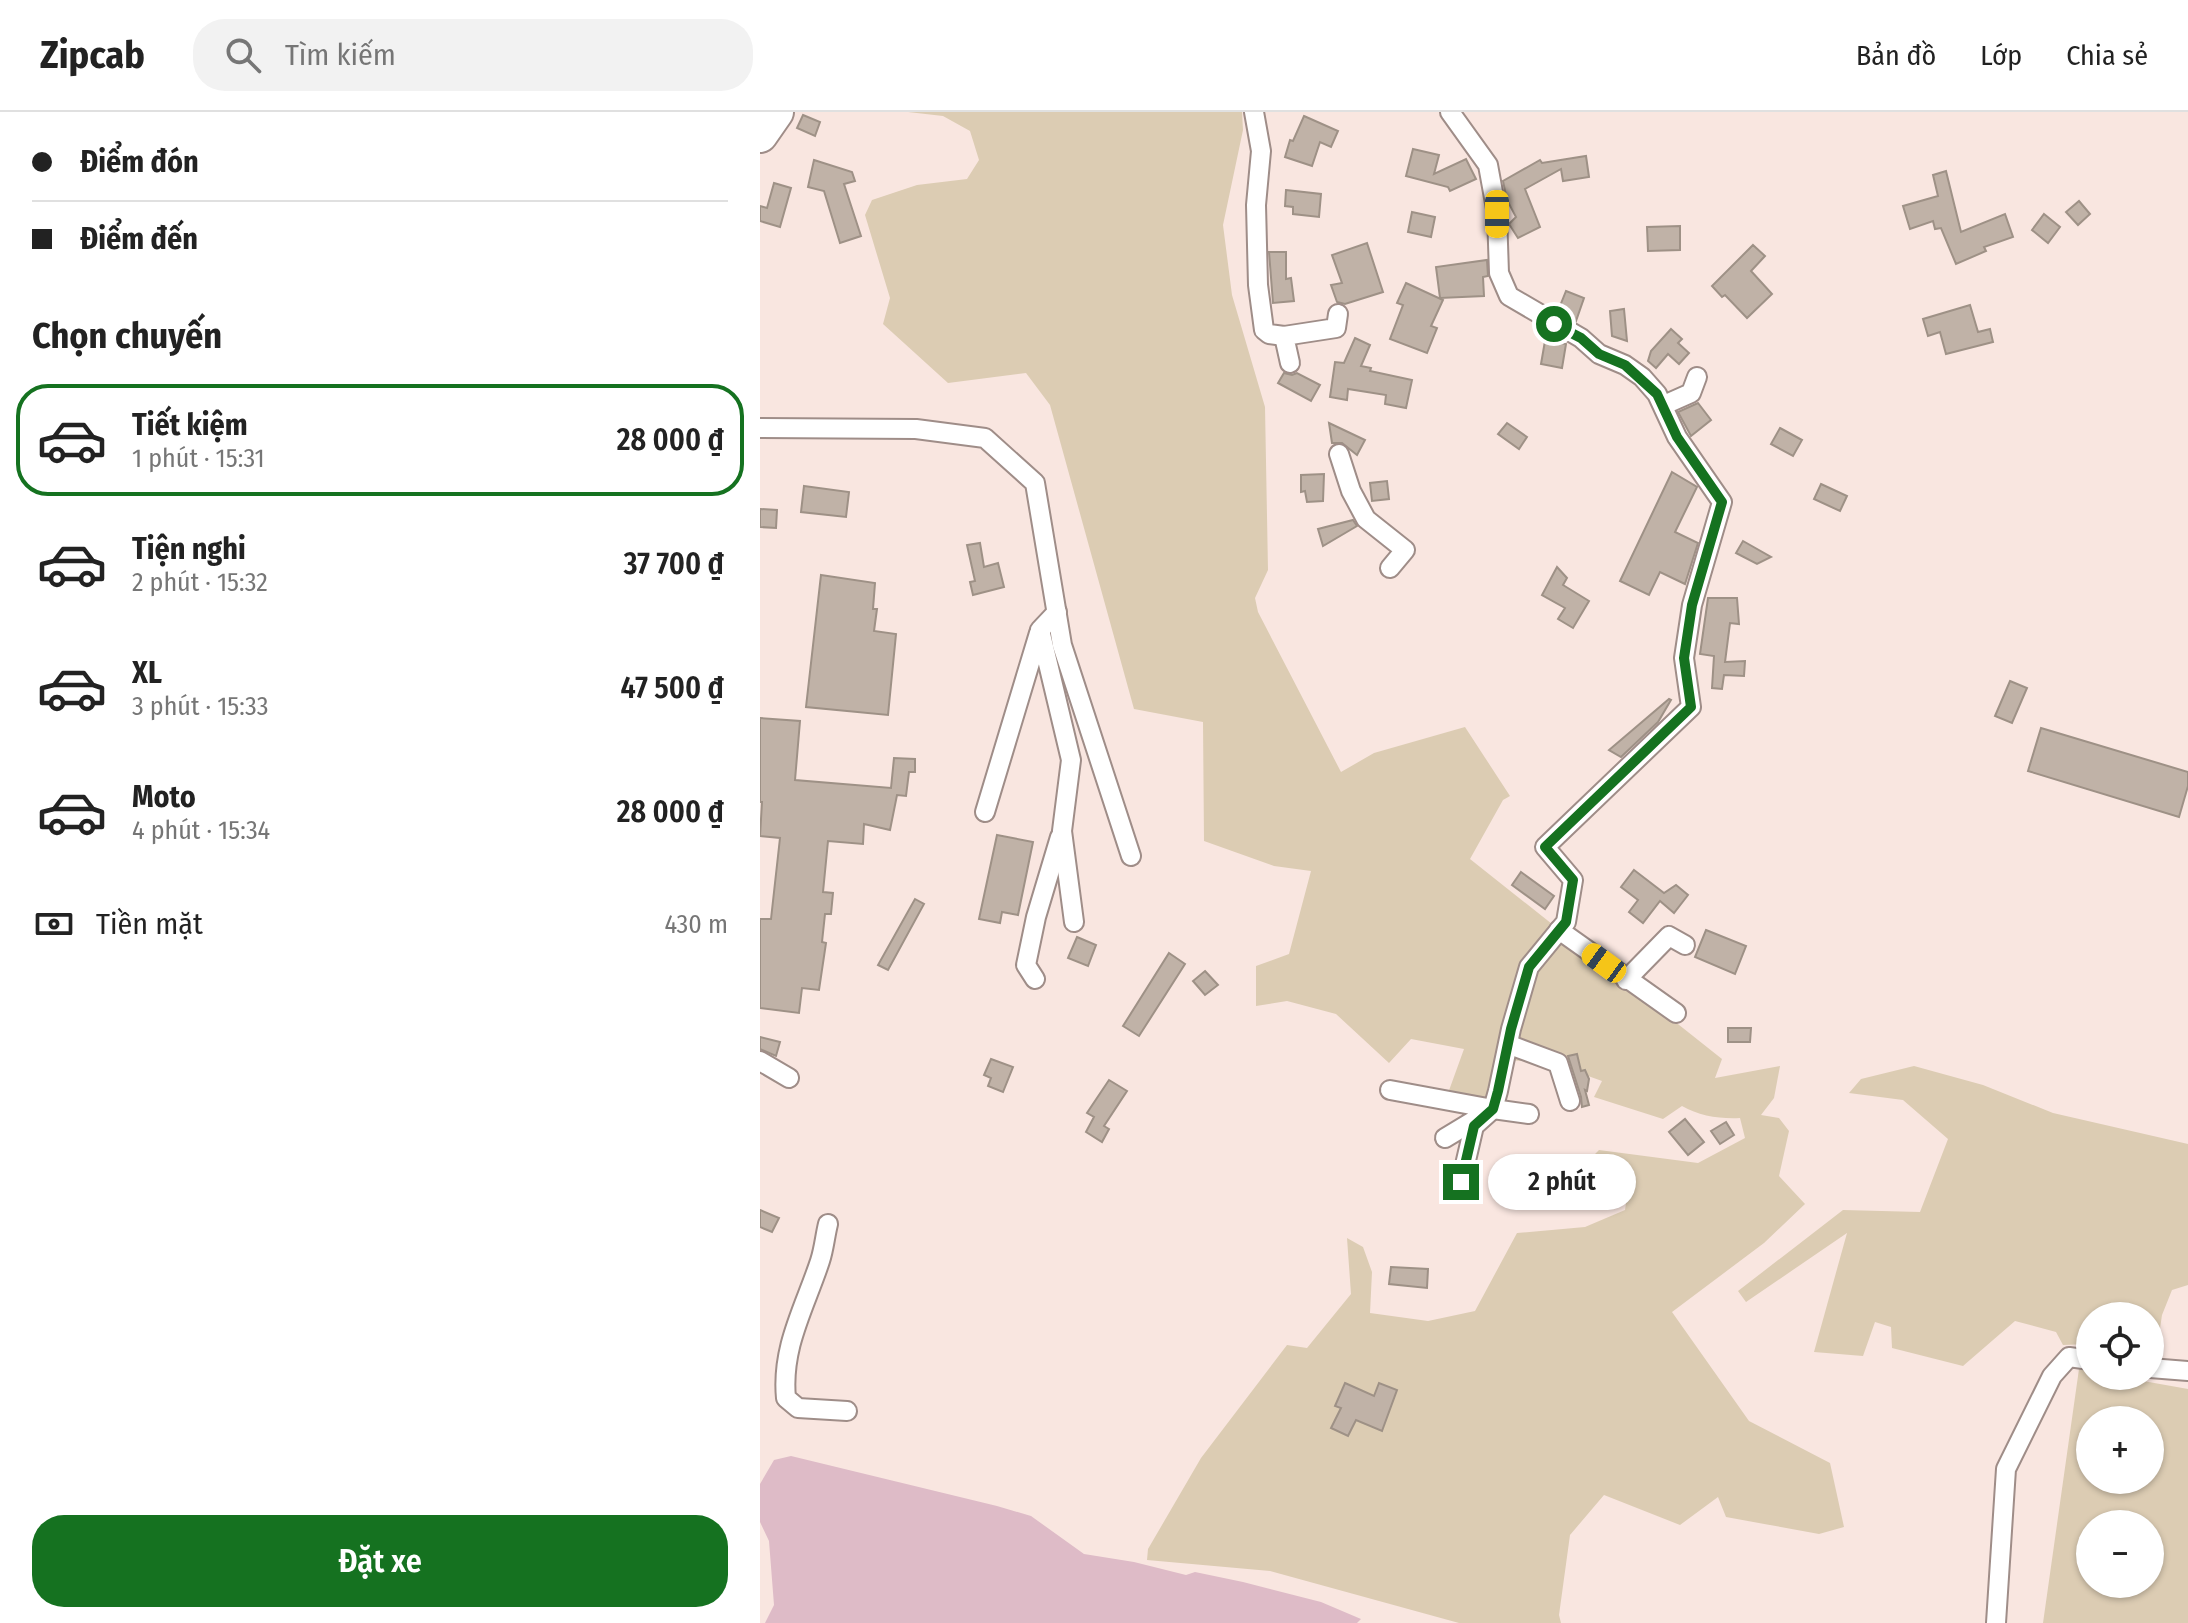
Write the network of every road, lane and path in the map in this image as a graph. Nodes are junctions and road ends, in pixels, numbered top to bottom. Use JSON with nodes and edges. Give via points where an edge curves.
{"nodes":[{"id":1,"x":776,"y":112,"type":"edge"},
{"id":2,"x":1254,"y":112,"type":"edge"},
{"id":3,"x":1450,"y":112,"type":"edge"},
{"id":4,"x":760,"y":135,"type":"edge"},
{"id":5,"x":1338,"y":314,"type":"dead end"},
{"id":6,"x":1284,"y":336,"type":"junction"},
{"id":7,"x":1290,"y":363,"type":"dead end"},
{"id":8,"x":1697,"y":377,"type":"dead end"},
{"id":9,"x":1664,"y":405,"type":"junction"},
{"id":10,"x":760,"y":428,"type":"edge"},
{"id":11,"x":1339,"y":454,"type":"dead end"},
{"id":12,"x":1390,"y":568,"type":"dead end"},
{"id":13,"x":1057,"y":612,"type":"junction"},
{"id":14,"x":1040,"y":630,"type":"junction"},
{"id":15,"x":985,"y":812,"type":"dead end"},
{"id":16,"x":1062,"y":831,"type":"junction"},
{"id":17,"x":1131,"y":856,"type":"dead end"},
{"id":18,"x":1074,"y":922,"type":"dead end"},
{"id":19,"x":1559,"y":930,"type":"junction"},
{"id":20,"x":1685,"y":945,"type":"dead end"},
{"id":21,"x":1035,"y":979,"type":"dead end"},
{"id":22,"x":1626,"y":980,"type":"junction"},
{"id":23,"x":1676,"y":1013,"type":"dead end"},
{"id":24,"x":1510,"y":1045,"type":"junction"},
{"id":25,"x":760,"y":1061,"type":"edge"},
{"id":26,"x":789,"y":1078,"type":"dead end"},
{"id":27,"x":1390,"y":1090,"type":"dead end"},
{"id":28,"x":1570,"y":1101,"type":"dead end"},
{"id":29,"x":1493,"y":1109,"type":"junction"},
{"id":30,"x":1529,"y":1114,"type":"dead end"},
{"id":31,"x":1445,"y":1138,"type":"dead end"},
{"id":32,"x":1461,"y":1182,"type":"dead end"},
{"id":33,"x":828,"y":1224,"type":"dead end"},
{"id":34,"x":2076,"y":1358,"type":"edge"},
{"id":35,"x":2164,"y":1369,"type":"edge"},
{"id":36,"x":2188,"y":1371,"type":"edge"},
{"id":37,"x":847,"y":1411,"type":"dead end"},
{"id":38,"x":1996,"y":1623,"type":"edge"}],
"edges":[{"from":1,"to":4,"type":"highway"},
{"from":2,"to":6,"type":"street","via":[[1261,151],[1256,205],[1261,314],[1264,330]]},
{"from":3,"to":9,"type":"street","via":[[1488,165],[1499,273],[1509,296],[1625,365]]},
{"from":5,"to":6,"type":"street","via":[[1336,328]]},
{"from":6,"to":7,"type":"street"},
{"from":8,"to":9,"type":"street","via":[[1691,393]]},
{"from":9,"to":19,"type":"street","via":[[1677,437],[1722,502],[1686,644],[1691,707],[1545,847],[1573,880],[1566,922]]},
{"from":10,"to":13,"type":"street","via":[[916,429],[985,438],[1035,483]]},
{"from":11,"to":12,"type":"street","via":[[1366,519],[1405,550]]},
{"from":13,"to":14,"type":"street"},
{"from":13,"to":17,"type":"street","via":[[1062,645]]},
{"from":14,"to":15,"type":"street"},
{"from":14,"to":16,"type":"street","via":[[1071,760]]},
{"from":16,"to":18,"type":"street"},
{"from":16,"to":21,"type":"street","via":[[1026,965]]},
{"from":19,"to":22,"type":"street"},
{"from":19,"to":24,"type":"street","via":[[1529,967]]},
{"from":20,"to":22,"type":"street","via":[[1669,936]]},
{"from":22,"to":23,"type":"street"},
{"from":24,"to":28,"type":"street","via":[[1558,1063]]},
{"from":24,"to":29,"type":"street"},
{"from":25,"to":26,"type":"street"},
{"from":27,"to":29,"type":"street"},
{"from":29,"to":30,"type":"street"},
{"from":29,"to":31,"type":"street"},
{"from":29,"to":32,"type":"street","via":[[1474,1126]]},
{"from":33,"to":37,"type":"street","via":[[821,1259],[788,1347],[786,1398],[798,1408]]},
{"from":34,"to":38,"type":"street","via":[[2069,1357],[2052,1376],[2006,1469]]},
{"from":35,"to":36,"type":"street"}]}
